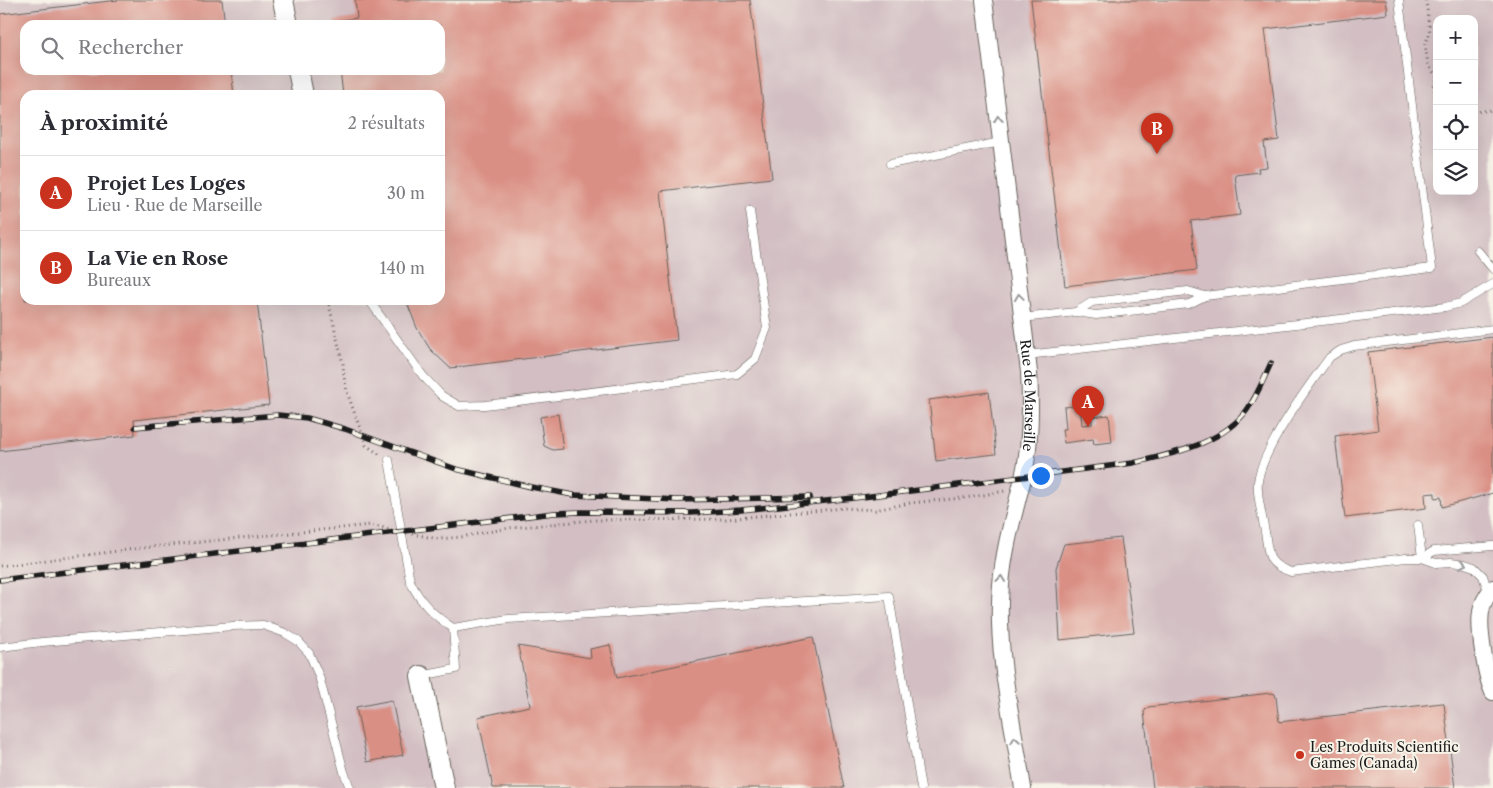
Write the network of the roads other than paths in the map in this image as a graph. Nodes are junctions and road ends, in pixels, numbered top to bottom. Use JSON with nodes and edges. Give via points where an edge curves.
{"nodes":[{"id":1,"x":283,"y":0,"type":"edge"},
{"id":2,"x":984,"y":0,"type":"edge"},
{"id":3,"x":1399,"y":0,"type":"edge"},
{"id":4,"x":287,"y":20,"type":"edge"},
{"id":5,"x":299,"y":75,"type":"edge"},
{"id":6,"x":302,"y":90,"type":"edge"},
{"id":7,"x":1001,"y":142,"type":"junction"},
{"id":8,"x":890,"y":164,"type":"dead end"},
{"id":9,"x":750,"y":211,"type":"dead end"},
{"id":10,"x":1478,"y":251,"type":"dead end"},
{"id":11,"x":1493,"y":269,"type":"edge"},
{"id":12,"x":1493,"y":284,"type":"edge"},
{"id":13,"x":1205,"y":296,"type":"junction"},
{"id":14,"x":373,"y":305,"type":"edge"},
{"id":15,"x":1076,"y":312,"type":"junction"},
{"id":16,"x":1022,"y":318,"type":"junction"},
{"id":17,"x":1493,"y":329,"type":"edge"},
{"id":18,"x":1027,"y":355,"type":"junction"},
{"id":19,"x":389,"y":460,"type":"road end"},
{"id":20,"x":1418,"y":525,"type":"dead end"},
{"id":21,"x":1493,"y":546,"type":"edge"},
{"id":22,"x":1422,"y":558,"type":"junction"},
{"id":23,"x":1491,"y":591,"type":"edge"},
{"id":24,"x":453,"y":628,"type":"junction"},
{"id":25,"x":0,"y":647,"type":"edge"},
{"id":26,"x":421,"y":676,"type":"joint"},
{"id":27,"x":1493,"y":692,"type":"edge"},
{"id":28,"x":350,"y":788,"type":"edge"},
{"id":29,"x":444,"y":788,"type":"edge"},
{"id":30,"x":921,"y":788,"type":"edge"},
{"id":31,"x":1023,"y":788,"type":"edge"}],
"edges":[{"from":1,"to":4,"type":"street"},
{"from":7,"to":2,"type":"street","name":"Rue de Marseille","one_way":true},
{"from":3,"to":13,"type":"lane","via":[[1432,268]]},
{"from":5,"to":6,"type":"street"},
{"from":7,"to":8,"type":"lane"},
{"from":16,"to":7,"type":"street","name":"Rue de Marseille","one_way":true},
{"from":9,"to":14,"type":"lane","via":[[768,328],[755,359],[737,374],[459,406],[442,396],[423,376]]},
{"from":10,"to":11,"type":"lane"},
{"from":12,"to":18,"type":"lane","via":[[1461,303],[1445,307]]},
{"from":13,"to":15,"type":"lane","via":[[1189,304],[1096,315]]},
{"from":13,"to":15,"type":"lane","via":[[1188,291],[1092,302]]},
{"from":15,"to":16,"type":"lane"},
{"from":16,"to":18,"type":"street","name":"Rue de Marseille"},
{"from":17,"to":22,"type":"lane","via":[[1354,346],[1330,357],[1277,435],[1257,483],[1269,558],[1282,569],[1292,572]]},
{"from":31,"to":18,"type":"street","name":"Rue de Marseille","one_way":true,"via":[[999,613],[1006,543],[1023,477],[1030,423]]},
{"from":19,"to":24,"type":"lane","via":[[410,581],[417,597]]},
{"from":20,"to":22,"type":"lane"},
{"from":21,"to":22,"type":"lane","via":[[1434,552]]},
{"from":22,"to":23,"type":"lane","one_way":true,"via":[[1436,563],[1451,562],[1474,567],[1484,576]]},
{"from":23,"to":27,"type":"street","via":[[1482,605],[1480,620],[1487,676]]},
{"from":24,"to":26,"type":"lane","via":[[456,669]]},
{"from":24,"to":30,"type":"lane","via":[[508,619],[889,596]]},
{"from":25,"to":28,"type":"lane","via":[[233,626],[263,625],[286,633],[308,653],[319,676]]},
{"from":26,"to":29,"type":"street"}]}
